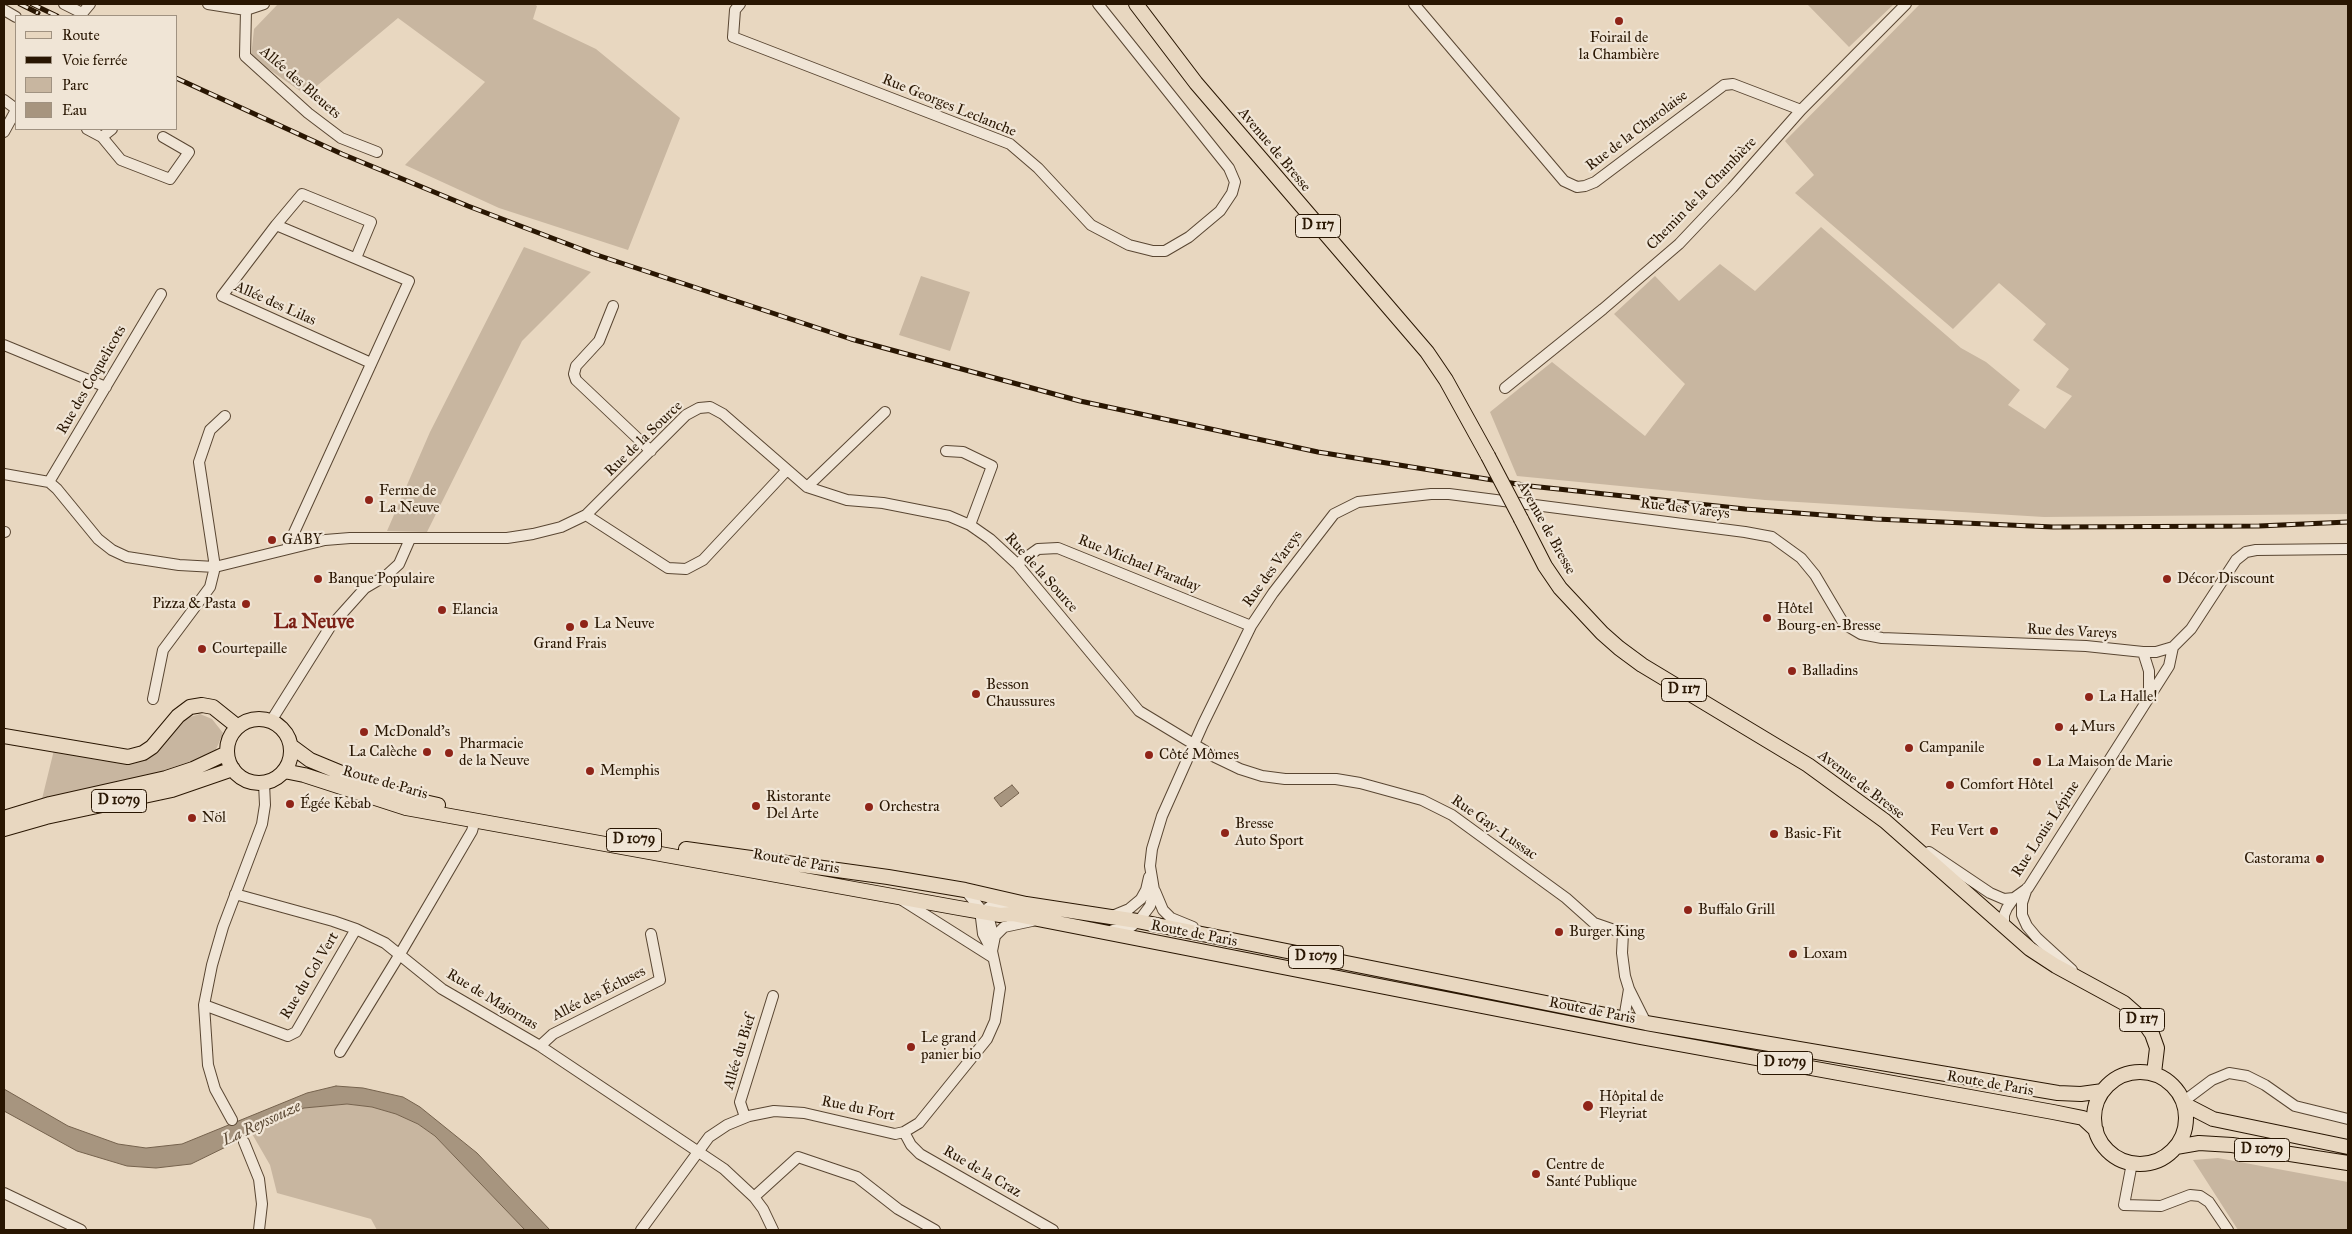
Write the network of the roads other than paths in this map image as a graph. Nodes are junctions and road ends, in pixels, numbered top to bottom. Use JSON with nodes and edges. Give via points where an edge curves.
{"nodes":[{"id":1,"x":64,"y":4,"type":"edge"},
{"id":2,"x":90,"y":4,"type":"edge"},
{"id":3,"x":208,"y":4,"type":"edge"},
{"id":4,"x":264,"y":4,"type":"edge"},
{"id":5,"x":740,"y":4,"type":"edge"},
{"id":6,"x":1098,"y":4,"type":"edge"},
{"id":7,"x":1136,"y":4,"type":"edge"},
{"id":8,"x":1414,"y":4,"type":"edge"},
{"id":9,"x":1906,"y":4,"type":"edge"},
{"id":10,"x":4,"y":10,"type":"edge"},
{"id":11,"x":246,"y":10,"type":"junction"},
{"id":12,"x":81,"y":15,"type":"edge"},
{"id":13,"x":15,"y":16,"type":"edge"},
{"id":14,"x":4,"y":100,"type":"edge"},
{"id":15,"x":15,"y":109,"type":"edge"},
{"id":16,"x":1801,"y":110,"type":"junction"},
{"id":17,"x":15,"y":112,"type":"edge"},
{"id":18,"x":89,"y":130,"type":"edge"},
{"id":19,"x":111,"y":130,"type":"edge"},
{"id":20,"x":4,"y":132,"type":"edge"},
{"id":21,"x":102,"y":137,"type":"junction"},
{"id":22,"x":163,"y":137,"type":"dead end"},
{"id":23,"x":377,"y":152,"type":"dead end"},
{"id":24,"x":276,"y":225,"type":"junction"},
{"id":25,"x":356,"y":258,"type":"junction"},
{"id":26,"x":161,"y":294,"type":"dead end"},
{"id":27,"x":613,"y":306,"type":"dead end"},
{"id":28,"x":4,"y":345,"type":"edge"},
{"id":29,"x":371,"y":363,"type":"junction"},
{"id":30,"x":106,"y":387,"type":"junction"},
{"id":31,"x":1505,"y":388,"type":"dead end"},
{"id":32,"x":886,"y":412,"type":"dead end"},
{"id":33,"x":225,"y":416,"type":"dead end"},
{"id":34,"x":650,"y":451,"type":"junction"},
{"id":35,"x":946,"y":451,"type":"dead end"},
{"id":36,"x":788,"y":470,"type":"junction"},
{"id":37,"x":4,"y":474,"type":"edge"},
{"id":38,"x":49,"y":482,"type":"junction"},
{"id":39,"x":807,"y":486,"type":"junction"},
{"id":40,"x":586,"y":515,"type":"junction"},
{"id":41,"x":970,"y":525,"type":"junction"},
{"id":42,"x":410,"y":539,"type":"junction"},
{"id":43,"x":287,"y":548,"type":"junction"},
{"id":44,"x":2348,"y":549,"type":"edge"},
{"id":45,"x":1017,"y":564,"type":"junction"},
{"id":46,"x":215,"y":568,"type":"junction"},
{"id":47,"x":1251,"y":626,"type":"junction"},
{"id":48,"x":2173,"y":646,"type":"junction"},
{"id":49,"x":2143,"y":652,"type":"junction"},
{"id":50,"x":2149,"y":695,"type":"junction"},
{"id":51,"x":153,"y":699,"type":"dead end"},
{"id":52,"x":270,"y":721,"type":"junction"},
{"id":53,"x":238,"y":727,"type":"junction"},
{"id":54,"x":4,"y":736,"type":"edge"},
{"id":55,"x":1194,"y":744,"type":"junction"},
{"id":56,"x":291,"y":746,"type":"junction"},
{"id":57,"x":227,"y":754,"type":"junction"},
{"id":58,"x":233,"y":769,"type":"junction"},
{"id":59,"x":284,"y":771,"type":"junction"},
{"id":60,"x":264,"y":783,"type":"junction"},
{"id":61,"x":4,"y":818,"type":"edge"},
{"id":62,"x":475,"y":820,"type":"junction"},
{"id":63,"x":1885,"y":821,"type":"junction"},
{"id":64,"x":4,"y":829,"type":"edge"},
{"id":65,"x":1150,"y":871,"type":"junction"},
{"id":66,"x":2028,"y":888,"type":"junction"},
{"id":67,"x":965,"y":890,"type":"junction"},
{"id":68,"x":1154,"y":890,"type":"junction"},
{"id":69,"x":235,"y":894,"type":"junction"},
{"id":70,"x":895,"y":896,"type":"junction"},
{"id":71,"x":2014,"y":898,"type":"junction"},
{"id":72,"x":1141,"y":899,"type":"junction"},
{"id":73,"x":1026,"y":904,"type":"junction"},
{"id":74,"x":984,"y":912,"type":"junction"},
{"id":75,"x":1106,"y":917,"type":"junction"},
{"id":76,"x":1042,"y":920,"type":"junction"},
{"id":77,"x":1137,"y":921,"type":"junction"},
{"id":78,"x":2004,"y":927,"type":"junction"},
{"id":79,"x":356,"y":928,"type":"junction"},
{"id":80,"x":1096,"y":931,"type":"junction"},
{"id":81,"x":651,"y":934,"type":"dead end"},
{"id":82,"x":994,"y":939,"type":"junction"},
{"id":83,"x":1232,"y":940,"type":"junction"},
{"id":84,"x":1149,"y":941,"type":"junction"},
{"id":85,"x":400,"y":954,"type":"junction"},
{"id":86,"x":992,"y":954,"type":"junction"},
{"id":87,"x":2096,"y":987,"type":"junction"},
{"id":88,"x":1629,"y":989,"type":"junction"},
{"id":89,"x":773,"y":996,"type":"dead end"},
{"id":90,"x":204,"y":1005,"type":"junction"},
{"id":91,"x":1624,"y":1019,"type":"junction"},
{"id":92,"x":1646,"y":1023,"type":"junction"},
{"id":93,"x":540,"y":1046,"type":"junction"},
{"id":94,"x":340,"y":1052,"type":"dead end"},
{"id":95,"x":2154,"y":1074,"type":"junction"},
{"id":96,"x":2103,"y":1091,"type":"junction"},
{"id":97,"x":2184,"y":1103,"type":"junction"},
{"id":98,"x":746,"y":1117,"type":"junction"},
{"id":99,"x":2348,"y":1119,"type":"edge"},
{"id":100,"x":232,"y":1120,"type":"dead end"},
{"id":101,"x":2096,"y":1130,"type":"junction"},
{"id":102,"x":904,"y":1132,"type":"junction"},
{"id":103,"x":244,"y":1142,"type":"dead end"},
{"id":104,"x":2176,"y":1146,"type":"junction"},
{"id":105,"x":2348,"y":1147,"type":"edge"},
{"id":106,"x":698,"y":1151,"type":"junction"},
{"id":107,"x":2132,"y":1163,"type":"junction"},
{"id":108,"x":2348,"y":1163,"type":"edge"},
{"id":109,"x":4,"y":1192,"type":"edge"},
{"id":110,"x":754,"y":1197,"type":"junction"},
{"id":111,"x":81,"y":1230,"type":"edge"},
{"id":112,"x":259,"y":1230,"type":"edge"},
{"id":113,"x":641,"y":1230,"type":"edge"},
{"id":114,"x":773,"y":1230,"type":"edge"},
{"id":115,"x":935,"y":1230,"type":"edge"},
{"id":116,"x":1053,"y":1230,"type":"edge"},
{"id":117,"x":2228,"y":1230,"type":"edge"}],
"edges":[{"from":1,"to":12,"type":"street"},
{"from":2,"to":12,"type":"street"},
{"from":3,"to":11,"type":"street"},
{"from":4,"to":11,"type":"street"},
{"from":5,"to":6,"type":"street","name":"Rue Georges Leclanche","via":[[735,10],[733,37],[1010,144],[1038,168],[1091,225],[1128,245],[1165,251],[1189,237],[1220,211],[1235,182],[1229,168]]},
{"from":7,"to":63,"type":"main road","name":"Avenue de Bresse","number":"D 117","bridge":true,"via":[[1196,83],[1427,352],[1488,456],[1545,566],[1574,605],[1642,665],[1801,761]]},
{"from":8,"to":16,"type":"street","name":"Rue de la Charolaise","via":[[1564,181],[1577,187],[1596,182],[1724,85],[1733,84]]},
{"from":9,"to":16,"type":"street","name":"Chemin de la Chambière"},
{"from":10,"to":13,"type":"street"},
{"from":11,"to":23,"type":"street","name":"Allée des Bleuets","via":[[246,56],[252,63],[341,138]]},
{"from":14,"to":15,"type":"street"},
{"from":16,"to":31,"type":"street","name":"Chemin de la Chambière","via":[[1679,244]]},
{"from":17,"to":20,"type":"street"},
{"from":18,"to":21,"type":"street"},
{"from":19,"to":21,"type":"street"},
{"from":21,"to":22,"type":"street","via":[[121,160],[170,179],[189,152]]},
{"from":24,"to":25,"type":"street"},
{"from":24,"to":25,"type":"street","name":"Allée des Lilas","via":[[302,194],[371,222]]},
{"from":24,"to":29,"type":"street","name":"Allée des Lilas","via":[[222,296]]},
{"from":25,"to":29,"type":"street","via":[[409,281]]},
{"from":26,"to":30,"type":"street","name":"Rue des Coquelicots"},
{"from":27,"to":34,"type":"street","via":[[599,341],[576,366],[574,374],[576,380]]},
{"from":28,"to":30,"type":"street"},
{"from":29,"to":43,"type":"street"},
{"from":30,"to":38,"type":"street","name":"Rue des Coquelicots"},
{"from":32,"to":39,"type":"street"},
{"from":33,"to":46,"type":"street","via":[[210,430],[199,462]]},
{"from":34,"to":36,"type":"street","name":"Rue de la Source","via":[[686,415],[699,408],[710,408],[722,414]]},
{"from":34,"to":40,"type":"street","name":"Rue de la Source"},
{"from":35,"to":41,"type":"street","via":[[963,452],[992,466]]},
{"from":36,"to":39,"type":"street","name":"Rue de la Source"},
{"from":36,"to":40,"type":"street","via":[[703,560],[686,569],[668,568]]},
{"from":37,"to":38,"type":"street"},
{"from":38,"to":46,"type":"street","via":[[98,539],[112,550],[127,557]]},
{"from":39,"to":41,"type":"street","name":"Rue de la Source","via":[[847,500],[883,503],[948,516]]},
{"from":40,"to":42,"type":"street","name":"Rue de la Source","via":[[561,527],[507,538]]},
{"from":41,"to":45,"type":"street","name":"Rue de la Source"},
{"from":42,"to":43,"type":"street","name":"Rue de la Source","via":[[342,539]]},
{"from":42,"to":52,"type":"street","via":[[399,564],[365,588],[330,628]]},
{"from":43,"to":46,"type":"street","name":"Rue de la Source"},
{"from":44,"to":48,"type":"street","via":[[2246,552],[2236,560],[2191,628]]},
{"from":45,"to":47,"type":"street","name":"Rue Michael Faraday","via":[[1038,550],[1058,548]]},
{"from":45,"to":55,"type":"street","name":"Rue de la Source","via":[[1140,711]]},
{"from":46,"to":51,"type":"street","via":[[210,587],[163,650]]},
{"from":47,"to":49,"type":"street","name":"Rue des Vareys","via":[[1334,514],[1358,502],[1449,494],[1772,537],[1801,558],[1844,624],[1861,634],[1882,638],[2086,646]]},
{"from":47,"to":55,"type":"street","name":"Rue des Vareys"},
{"from":48,"to":49,"type":"street","name":"Rue des Vareys","via":[[2156,652]]},
{"from":48,"to":50,"type":"street","name":"Rue Louis Lépine","via":[[2169,666]]},
{"from":49,"to":50,"type":"street","via":[[2149,671]]},
{"from":50,"to":66,"type":"street","name":"Rue Louis Lépine"},
{"from":52,"to":53,"type":"main road","via":[[254,720]]},
{"from":52,"to":56,"type":"main road","via":[[284,731]]},
{"from":53,"to":54,"type":"main road","via":[[213,707],[190,707],[178,716],[152,747],[128,757]]},
{"from":53,"to":57,"type":"main road","via":[[229,742]]},
{"from":55,"to":65,"type":"street","name":"Rue des Vareys","via":[[1155,834]]},
{"from":55,"to":88,"type":"street","name":"Rue Gay-Lussac","via":[[1240,769],[1262,776],[1336,779],[1435,805],[1566,898],[1594,923],[1623,933],[1622,953]]},
{"from":56,"to":59,"type":"main road","via":[[289,764]]},
{"from":56,"to":67,"type":"main road","name":"Route de Paris","number":"D 1079","via":[[310,760],[407,798],[676,848]]},
{"from":57,"to":58,"type":"main road"},
{"from":57,"to":61,"type":"main road","number":"D 1079","via":[[166,778],[50,804]]},
{"from":58,"to":60,"type":"main road","via":[[246,780]]},
{"from":58,"to":64,"type":"main road","number":"D 1079","via":[[172,790]]},
{"from":59,"to":60,"type":"main road"},
{"from":59,"to":62,"type":"main road","name":"Route de Paris","number":"D 1079","via":[[406,808]]},
{"from":60,"to":69,"type":"street","via":[[262,824]]},
{"from":62,"to":70,"type":"main road","name":"Route de Paris","number":"D 1079"},
{"from":62,"to":85,"type":"street"},
{"from":63,"to":71,"type":"street","name":"Rue Louis Lépine","via":[[1982,889],[2004,899]]},
{"from":63,"to":78,"type":"main road","name":"Avenue de Bresse","number":"D 117"},
{"from":65,"to":68,"type":"street","name":"Rue des Vareys"},
{"from":65,"to":72,"type":"street","name":"Rue des Vareys"},
{"from":66,"to":71,"type":"street","name":"Rue Louis Lépine"},
{"from":66,"to":87,"type":"street","via":[[2022,903],[2022,915],[2027,926],[2055,956]]},
{"from":67,"to":73,"type":"main road","name":"Route de Paris","number":"D 1079"},
{"from":67,"to":74,"type":"street","name":"Rue du Fort"},
{"from":68,"to":77,"type":"street","via":[[1150,906]]},
{"from":68,"to":83,"type":"street","name":"Rue des Vareys","via":[[1163,910],[1171,918]]},
{"from":69,"to":79,"type":"street","name":"Rue de Majornas"},
{"from":69,"to":90,"type":"street","via":[[212,965]]},
{"from":70,"to":74,"type":"main road","name":"Route de Paris","number":"D 1079"},
{"from":70,"to":86,"type":"street"},
{"from":71,"to":78,"type":"street","via":[[2004,915]]},
{"from":72,"to":75,"type":"street","via":[[1129,909]]},
{"from":72,"to":77,"type":"street","name":"Rue des Vareys"},
{"from":73,"to":74,"type":"street","via":[[997,904]]},
{"from":73,"to":75,"type":"main road","name":"Route de Paris","number":"D 1079"},
{"from":74,"to":76,"type":"main road","name":"Route de Paris","number":"D 1079"},
{"from":74,"to":82,"type":"street","name":"Rue du Fort"},
{"from":74,"to":86,"type":"street","name":"Rue du Fort","via":[[980,925]]},
{"from":75,"to":77,"type":"main road","name":"Route de Paris","number":"D 1079"},
{"from":76,"to":80,"type":"main road","name":"Route de Paris","number":"D 1079"},
{"from":76,"to":82,"type":"street","via":[[1004,927]]},
{"from":77,"to":80,"type":"street","via":[[1124,929]]},
{"from":77,"to":83,"type":"main road","name":"Route de Paris","number":"D 1079"},
{"from":77,"to":84,"type":"street"},
{"from":78,"to":87,"type":"main road","name":"Avenue de Bresse","number":"D 117","via":[[2043,958]]},
{"from":79,"to":85,"type":"street","name":"Rue de Majornas"},
{"from":79,"to":90,"type":"street","name":"Rue du Col Vert","via":[[296,1032],[288,1036]]},
{"from":80,"to":84,"type":"main road","name":"Route de Paris","number":"D 1079"},
{"from":81,"to":93,"type":"street","name":"Allée des Écluses","via":[[660,980],[553,1034]]},
{"from":82,"to":86,"type":"street","name":"Rue du Fort"},
{"from":83,"to":91,"type":"main road","name":"Route de Paris","number":"D 1079"},
{"from":84,"to":101,"type":"main road","name":"Route de Paris","number":"D 1079","via":[[1640,1037],[2053,1112],[2083,1118]]},
{"from":85,"to":93,"type":"street","name":"Rue de Majornas","via":[[442,989]]},
{"from":85,"to":94,"type":"street"},
{"from":86,"to":102,"type":"street","name":"Rue du Fort","via":[[1000,988],[995,1021],[986,1039],[919,1123]]},
{"from":87,"to":95,"type":"main road","name":"Avenue de Bresse","number":"D 117","via":[[2124,1003],[2141,1018],[2152,1034],[2157,1048]]},
{"from":88,"to":91,"type":"street","name":"Rue Gay-Lussac"},
{"from":88,"to":92,"type":"street","name":"Rue Gay-Lussac"},
{"from":89,"to":98,"type":"street","name":"Allée du Bief","via":[[740,1102]]},
{"from":90,"to":100,"type":"street","via":[[208,1065],[215,1089]]},
{"from":91,"to":92,"type":"main road","name":"Route de Paris","number":"D 1079"},
{"from":92,"to":96,"type":"main road","name":"Route de Paris","number":"D 1079","via":[[2058,1093]]},
{"from":93,"to":106,"type":"street","name":"Rue de Majornas"},
{"from":95,"to":96,"type":"main road","via":[[2143,1072],[2120,1076]]},
{"from":95,"to":97,"type":"main road","via":[[2172,1084]]},
{"from":96,"to":101,"type":"main road","via":[[2096,1110]]},
{"from":97,"to":99,"type":"street","via":[[2212,1080],[2229,1073],[2247,1076],[2265,1085],[2295,1106]]},
{"from":97,"to":104,"type":"main road","via":[[2184,1134]]},
{"from":97,"to":105,"type":"main road","number":"D 1079","via":[[2213,1119]]},
{"from":98,"to":102,"type":"street","name":"Rue du Fort","via":[[774,1111],[804,1113],[894,1134]]},
{"from":98,"to":106,"type":"street","name":"Rue du Fort","via":[[708,1137]]},
{"from":101,"to":107,"type":"main road","via":[[2110,1152]]},
{"from":102,"to":116,"type":"street","name":"Rue de la Craz","via":[[920,1154]]},
{"from":103,"to":112,"type":"street","via":[[259,1178],[262,1204]]},
{"from":104,"to":107,"type":"main road","via":[[2156,1161]]},
{"from":104,"to":108,"type":"main road","number":"D 1079","via":[[2199,1143],[2232,1145]]},
{"from":106,"to":110,"type":"street","name":"Rue de Majornas","via":[[724,1169]]},
{"from":106,"to":113,"type":"street","name":"Rue du Fort"},
{"from":107,"to":117,"type":"street","via":[[2124,1206],[2161,1206],[2190,1195],[2200,1196],[2209,1202]]},
{"from":109,"to":111,"type":"street"},
{"from":110,"to":114,"type":"street","name":"Rue de Majornas"},
{"from":110,"to":115,"type":"street","via":[[798,1157],[858,1177],[898,1209]]}]}
